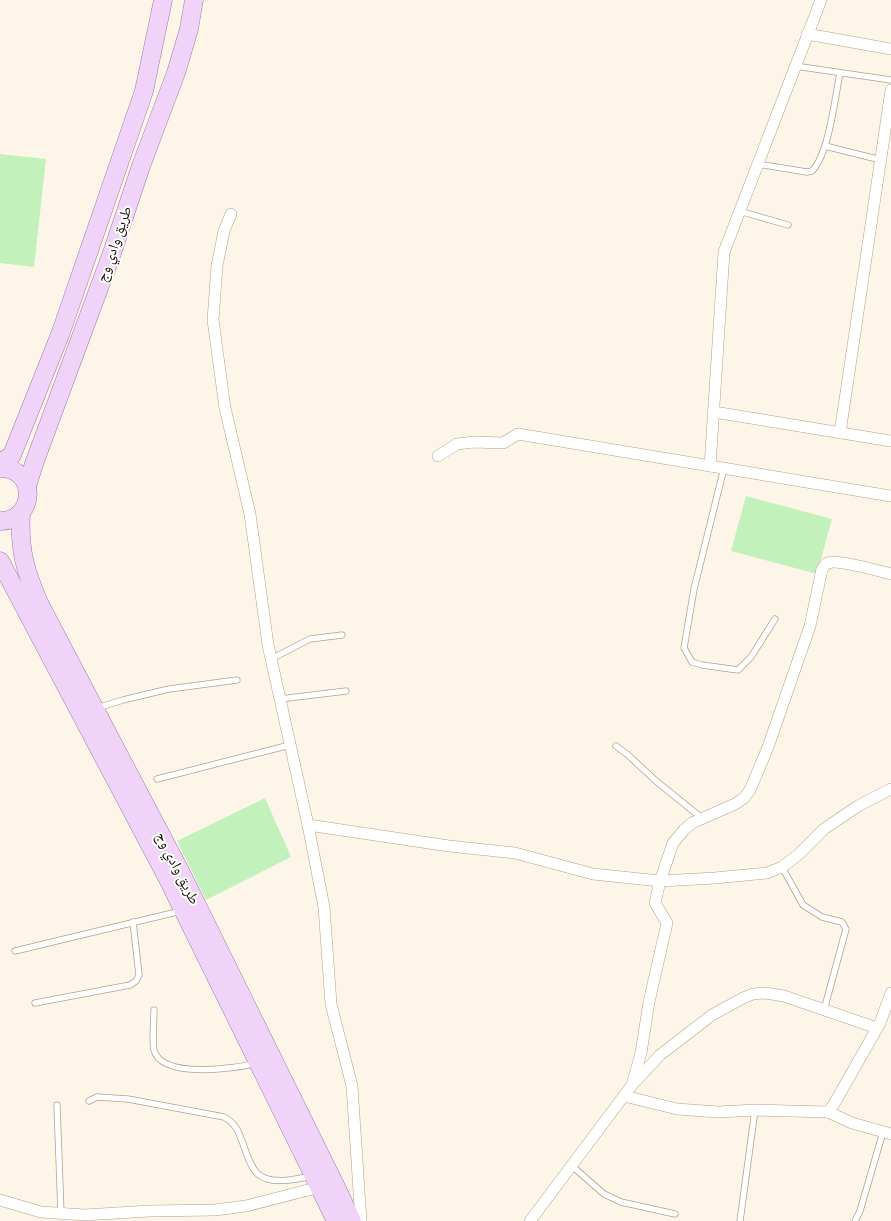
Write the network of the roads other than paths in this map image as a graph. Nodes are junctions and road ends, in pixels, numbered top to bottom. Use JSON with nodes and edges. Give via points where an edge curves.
{"nodes":[{"id":1,"x":163,"y":0,"type":"edge"},
{"id":2,"x":194,"y":0,"type":"edge"},
{"id":3,"x":821,"y":0,"type":"edge"},
{"id":4,"x":808,"y":34,"type":"junction"},
{"id":5,"x":891,"y":49,"type":"edge"},
{"id":6,"x":795,"y":66,"type":"junction"},
{"id":7,"x":840,"y":73,"type":"junction"},
{"id":8,"x":891,"y":80,"type":"edge"},
{"id":9,"x":891,"y":90,"type":"edge"},
{"id":10,"x":825,"y":146,"type":"junction"},
{"id":11,"x":881,"y":160,"type":"junction"},
{"id":12,"x":757,"y":164,"type":"junction"},
{"id":13,"x":739,"y":211,"type":"junction"},
{"id":14,"x":231,"y":214,"type":"dead end"},
{"id":15,"x":788,"y":225,"type":"dead end"},
{"id":16,"x":714,"y":412,"type":"junction"},
{"id":17,"x":840,"y":433,"type":"junction"},
{"id":18,"x":891,"y":441,"type":"edge"},
{"id":19,"x":438,"y":456,"type":"dead end"},
{"id":20,"x":0,"y":463,"type":"edge"},
{"id":21,"x":710,"y":466,"type":"junction"},
{"id":22,"x":0,"y":468,"type":"edge"},
{"id":23,"x":724,"y":468,"type":"junction"},
{"id":24,"x":28,"y":486,"type":"junction"},
{"id":25,"x":891,"y":496,"type":"edge"},
{"id":26,"x":21,"y":512,"type":"junction"},
{"id":27,"x":0,"y":521,"type":"edge"},
{"id":28,"x":0,"y":561,"type":"edge"},
{"id":29,"x":891,"y":574,"type":"edge"},
{"id":30,"x":775,"y":619,"type":"dead end"},
{"id":31,"x":342,"y":635,"type":"dead end"},
{"id":32,"x":271,"y":659,"type":"junction"},
{"id":33,"x":237,"y":680,"type":"dead end"},
{"id":34,"x":346,"y":691,"type":"dead end"},
{"id":35,"x":280,"y":699,"type":"junction"},
{"id":36,"x":95,"y":709,"type":"junction"},
{"id":37,"x":290,"y":745,"type":"junction"},
{"id":38,"x":616,"y":746,"type":"dead end"},
{"id":39,"x":157,"y":779,"type":"dead end"},
{"id":40,"x":891,"y":789,"type":"edge"},
{"id":41,"x":703,"y":819,"type":"junction"},
{"id":42,"x":308,"y":825,"type":"junction"},
{"id":43,"x":782,"y":867,"type":"junction"},
{"id":44,"x":660,"y":881,"type":"junction"},
{"id":45,"x":183,"y":910,"type":"junction"},
{"id":46,"x":133,"y":922,"type":"junction"},
{"id":47,"x":15,"y":951,"type":"dead end"},
{"id":48,"x":891,"y":993,"type":"edge"},
{"id":49,"x":35,"y":1003,"type":"dead end"},
{"id":50,"x":154,"y":1010,"type":"dead end"},
{"id":51,"x":824,"y":1010,"type":"junction"},
{"id":52,"x":878,"y":1025,"type":"junction"},
{"id":53,"x":891,"y":1028,"type":"edge"},
{"id":54,"x":258,"y":1063,"type":"junction"},
{"id":55,"x":632,"y":1085,"type":"junction"},
{"id":56,"x":624,"y":1096,"type":"junction"},
{"id":57,"x":89,"y":1101,"type":"dead end"},
{"id":58,"x":57,"y":1105,"type":"dead end"},
{"id":59,"x":755,"y":1110,"type":"junction"},
{"id":60,"x":828,"y":1112,"type":"junction"},
{"id":61,"x":887,"y":1133,"type":"edge"},
{"id":62,"x":572,"y":1166,"type":"junction"},
{"id":63,"x":317,"y":1181,"type":"junction"},
{"id":64,"x":0,"y":1200,"type":"edge"},
{"id":65,"x":61,"y":1213,"type":"junction"},
{"id":66,"x":675,"y":1214,"type":"dead end"},
{"id":67,"x":336,"y":1221,"type":"edge"},
{"id":68,"x":352,"y":1221,"type":"edge"},
{"id":69,"x":361,"y":1221,"type":"edge"},
{"id":70,"x":530,"y":1221,"type":"edge"},
{"id":71,"x":740,"y":1221,"type":"edge"},
{"id":72,"x":855,"y":1221,"type":"edge"}],
"edges":[{"from":1,"to":20,"type":"main road","name":"طريق وادي وج","via":[[144,91],[61,332],[12,455]]},
{"from":2,"to":24,"type":"main road","name":"طريق وادي وج","via":[[176,73]]},
{"from":3,"to":4,"type":"street"},
{"from":4,"to":5,"type":"street"},
{"from":4,"to":6,"type":"street"},
{"from":6,"to":7,"type":"lane"},
{"from":6,"to":12,"type":"street"},
{"from":7,"to":8,"type":"lane"},
{"from":7,"to":10,"type":"lane"},
{"from":9,"to":11,"type":"street"},
{"from":10,"to":11,"type":"lane"},
{"from":10,"to":12,"type":"lane","via":[[812,171]]},
{"from":11,"to":17,"type":"street"},
{"from":12,"to":13,"type":"street"},
{"from":13,"to":15,"type":"lane"},
{"from":13,"to":16,"type":"street","via":[[724,252]]},
{"from":14,"to":32,"type":"street","via":[[217,266],[214,320],[225,408],[250,514]]},
{"from":16,"to":17,"type":"street"},
{"from":16,"to":21,"type":"street"},
{"from":17,"to":18,"type":"street"},
{"from":19,"to":21,"type":"street","via":[[457,444],[503,443],[518,434]]},
{"from":21,"to":23,"type":"street"},
{"from":22,"to":24,"type":"main road","via":[[17,472]]},
{"from":23,"to":25,"type":"street"},
{"from":23,"to":30,"type":"lane","via":[[694,588],[684,648],[692,662],[738,670],[751,657]]},
{"from":24,"to":26,"type":"main road","name":"طريق وادي وج","via":[[28,496]]},
{"from":26,"to":27,"type":"main road","via":[[14,518]]},
{"from":26,"to":36,"type":"main road","name":"طريق وادي وج","via":[[22,557],[29,578]]},
{"from":28,"to":45,"type":"main road","name":"طريق وادي وج"},
{"from":29,"to":41,"type":"street","via":[[841,563],[828,563],[822,569],[810,626],[750,790],[735,804]]},
{"from":31,"to":32,"type":"lane","via":[[310,639]]},
{"from":32,"to":35,"type":"street"},
{"from":33,"to":36,"type":"lane","via":[[169,689]]},
{"from":34,"to":35,"type":"lane"},
{"from":35,"to":37,"type":"street"},
{"from":36,"to":68,"type":"main road","name":"طريق وادي وج","via":[[181,873]]},
{"from":37,"to":39,"type":"lane"},
{"from":37,"to":42,"type":"street"},
{"from":38,"to":41,"type":"lane"},
{"from":40,"to":43,"type":"street","via":[[824,829]]},
{"from":41,"to":44,"type":"street","via":[[684,830],[673,843]]},
{"from":42,"to":44,"type":"street","via":[[515,853],[593,874]]},
{"from":42,"to":69,"type":"street","via":[[324,907],[331,1004],[352,1086]]},
{"from":43,"to":44,"type":"street","via":[[767,873]]},
{"from":43,"to":51,"type":"lane","via":[[807,909],[842,922],[846,929]]},
{"from":44,"to":55,"type":"street","via":[[655,903],[667,923]]},
{"from":45,"to":46,"type":"lane"},
{"from":45,"to":54,"type":"main road","name":"طريق وادي وج"},
{"from":46,"to":47,"type":"lane"},
{"from":46,"to":49,"type":"lane","via":[[139,975],[136,981],[130,985]]},
{"from":48,"to":52,"type":"street"},
{"from":50,"to":54,"type":"lane","via":[[154,1050],[165,1063],[190,1069],[220,1069]]},
{"from":51,"to":52,"type":"street"},
{"from":51,"to":55,"type":"street","via":[[784,996],[753,994],[712,1014],[660,1055]]},
{"from":52,"to":53,"type":"street"},
{"from":52,"to":60,"type":"street"},
{"from":54,"to":63,"type":"main road","name":"طريق وادي وج"},
{"from":55,"to":56,"type":"street"},
{"from":56,"to":59,"type":"street","via":[[677,1109]]},
{"from":56,"to":62,"type":"street"},
{"from":57,"to":63,"type":"lane","via":[[97,1097],[128,1099],[224,1117],[236,1127],[248,1159],[259,1175],[287,1181]]},
{"from":58,"to":65,"type":"lane"},
{"from":59,"to":60,"type":"street"},
{"from":59,"to":71,"type":"lane"},
{"from":60,"to":61,"type":"street"},
{"from":61,"to":72,"type":"lane"},
{"from":62,"to":66,"type":"lane","via":[[604,1194],[620,1202]]},
{"from":62,"to":70,"type":"street"},
{"from":63,"to":65,"type":"street","via":[[246,1206],[215,1210]]},
{"from":63,"to":67,"type":"main road","name":"طريق وادي وج"},
{"from":64,"to":65,"type":"street","via":[[41,1212]]}]}
